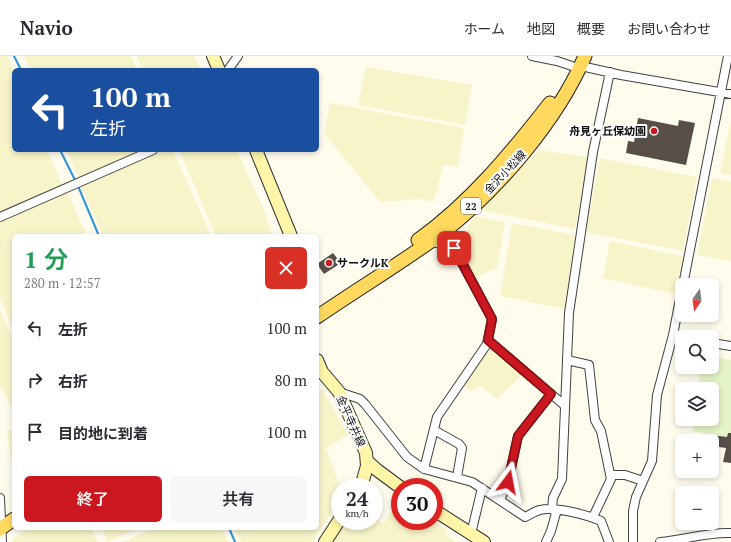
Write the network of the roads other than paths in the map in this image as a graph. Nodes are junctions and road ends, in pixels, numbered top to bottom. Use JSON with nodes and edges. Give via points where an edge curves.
{"nodes":[{"id":1,"x":213,"y":56,"type":"edge"},
{"id":2,"x":238,"y":56,"type":"edge"},
{"id":3,"x":532,"y":56,"type":"edge"},
{"id":4,"x":728,"y":56,"type":"edge"},
{"id":5,"x":579,"y":61,"type":"edge"},
{"id":6,"x":218,"y":68,"type":"edge"},
{"id":7,"x":229,"y":68,"type":"edge"},
{"id":8,"x":610,"y":72,"type":"junction"},
{"id":9,"x":721,"y":92,"type":"junction"},
{"id":10,"x":731,"y":94,"type":"edge"},
{"id":11,"x":148,"y":152,"type":"edge"},
{"id":12,"x":257,"y":152,"type":"edge"},
{"id":13,"x":0,"y":217,"type":"edge"},
{"id":14,"x":290,"y":234,"type":"edge"},
{"id":15,"x":430,"y":241,"type":"junction"},
{"id":16,"x":684,"y":278,"type":"edge"},
{"id":17,"x":319,"y":306,"type":"edge"},
{"id":18,"x":319,"y":316,"type":"edge"},
{"id":19,"x":676,"y":322,"type":"edge"},
{"id":20,"x":673,"y":335,"type":"joint"},
{"id":21,"x":488,"y":340,"type":"junction"},
{"id":22,"x":719,"y":343,"type":"edge"},
{"id":23,"x":731,"y":346,"type":"edge"},
{"id":24,"x":566,"y":360,"type":"junction"},
{"id":25,"x":319,"y":365,"type":"edge"},
{"id":26,"x":338,"y":392,"type":"junction"},
{"id":27,"x":551,"y":394,"type":"junction"},
{"id":28,"x":564,"y":405,"type":"junction"},
{"id":29,"x":434,"y":430,"type":"junction"},
{"id":30,"x":367,"y":461,"type":"junction"},
{"id":31,"x":424,"y":469,"type":"junction"},
{"id":32,"x":610,"y":475,"type":"junction"},
{"id":33,"x":457,"y":477,"type":"junction"},
{"id":34,"x":364,"y":478,"type":"edge"},
{"id":35,"x":391,"y":480,"type":"edge"},
{"id":36,"x":643,"y":481,"type":"junction"},
{"id":37,"x":482,"y":488,"type":"junction"},
{"id":38,"x":0,"y":498,"type":"edge"},
{"id":39,"x":500,"y":500,"type":"junction"},
{"id":40,"x":552,"y":509,"type":"junction"},
{"id":41,"x":12,"y":512,"type":"edge"},
{"id":42,"x":443,"y":516,"type":"edge"},
{"id":43,"x":593,"y":517,"type":"junction"},
{"id":44,"x":3,"y":523,"type":"edge"},
{"id":45,"x":333,"y":530,"type":"edge"},
{"id":46,"x":731,"y":533,"type":"edge"},
{"id":47,"x":471,"y":534,"type":"junction"},
{"id":48,"x":2,"y":542,"type":"edge"},
{"id":49,"x":325,"y":542,"type":"edge"},
{"id":50,"x":484,"y":542,"type":"edge"},
{"id":51,"x":546,"y":542,"type":"edge"},
{"id":52,"x":609,"y":542,"type":"edge"},
{"id":53,"x":633,"y":542,"type":"edge"},
{"id":54,"x":660,"y":542,"type":"edge"},
{"id":55,"x":673,"y":542,"type":"edge"}],
"edges":[{"from":1,"to":6,"type":"main road"},
{"from":2,"to":7,"type":"street"},
{"from":3,"to":5,"type":"street","via":[[557,61]]},
{"from":4,"to":9,"type":"street"},
{"from":5,"to":8,"type":"street"},
{"from":5,"to":15,"type":"main road","name":"金沢小松線","number":"22","via":[[562,102],[502,178],[455,222]]},
{"from":5,"to":17,"type":"main road","name":"金沢小松線","number":"22","via":[[503,161],[447,216],[420,238]]},
{"from":8,"to":9,"type":"street"},
{"from":8,"to":24,"type":"street","via":[[593,152],[569,313]]},
{"from":9,"to":10,"type":"street"},
{"from":9,"to":16,"type":"street"},
{"from":11,"to":13,"type":"street"},
{"from":12,"to":14,"type":"main road"},
{"from":15,"to":18,"type":"main road","name":"金沢小松線","number":"22"},
{"from":15,"to":21,"type":"street","via":[[454,248],[492,319]]},
{"from":19,"to":20,"type":"street"},
{"from":20,"to":36,"type":"street","via":[[657,395],[652,461]]},
{"from":21,"to":27,"type":"street"},
{"from":21,"to":29,"type":"street","via":[[437,417]]},
{"from":22,"to":23,"type":"street"},
{"from":24,"to":28,"type":"street"},
{"from":24,"to":32,"type":"street","via":[[589,365],[595,420],[601,431]]},
{"from":25,"to":26,"type":"main road","name":"金平寺井線"},
{"from":26,"to":30,"type":"main road","name":"金平寺井線","via":[[360,438]]},
{"from":26,"to":31,"type":"street","via":[[360,399],[407,457]]},
{"from":27,"to":28,"type":"street"},
{"from":27,"to":39,"type":"street","via":[[518,436],[508,482]]},
{"from":28,"to":40,"type":"street","via":[[562,479],[553,498]]},
{"from":29,"to":31,"type":"street"},
{"from":29,"to":33,"type":"street","via":[[462,448]]},
{"from":30,"to":34,"type":"main road","name":"金平寺井線"},
{"from":30,"to":35,"type":"main road"},
{"from":31,"to":33,"type":"street"},
{"from":32,"to":36,"type":"street","via":[[625,475]]},
{"from":32,"to":43,"type":"street","via":[[609,486]]},
{"from":33,"to":37,"type":"street"},
{"from":36,"to":53,"type":"street","via":[[633,511]]},
{"from":37,"to":39,"type":"street"},
{"from":37,"to":47,"type":"street"},
{"from":38,"to":44,"type":"street"},
{"from":39,"to":40,"type":"street","via":[[525,517],[539,510]]},
{"from":40,"to":43,"type":"street"},
{"from":40,"to":51,"type":"street","via":[[556,513]]},
{"from":41,"to":44,"type":"main road"},
{"from":42,"to":47,"type":"main road"},
{"from":43,"to":52,"type":"street","via":[[601,522]]},
{"from":44,"to":48,"type":"street"},
{"from":45,"to":49,"type":"main road"},
{"from":46,"to":55,"type":"street","via":[[712,532]]},
{"from":47,"to":50,"type":"main road"},
{"from":54,"to":55,"type":"street"}]}
